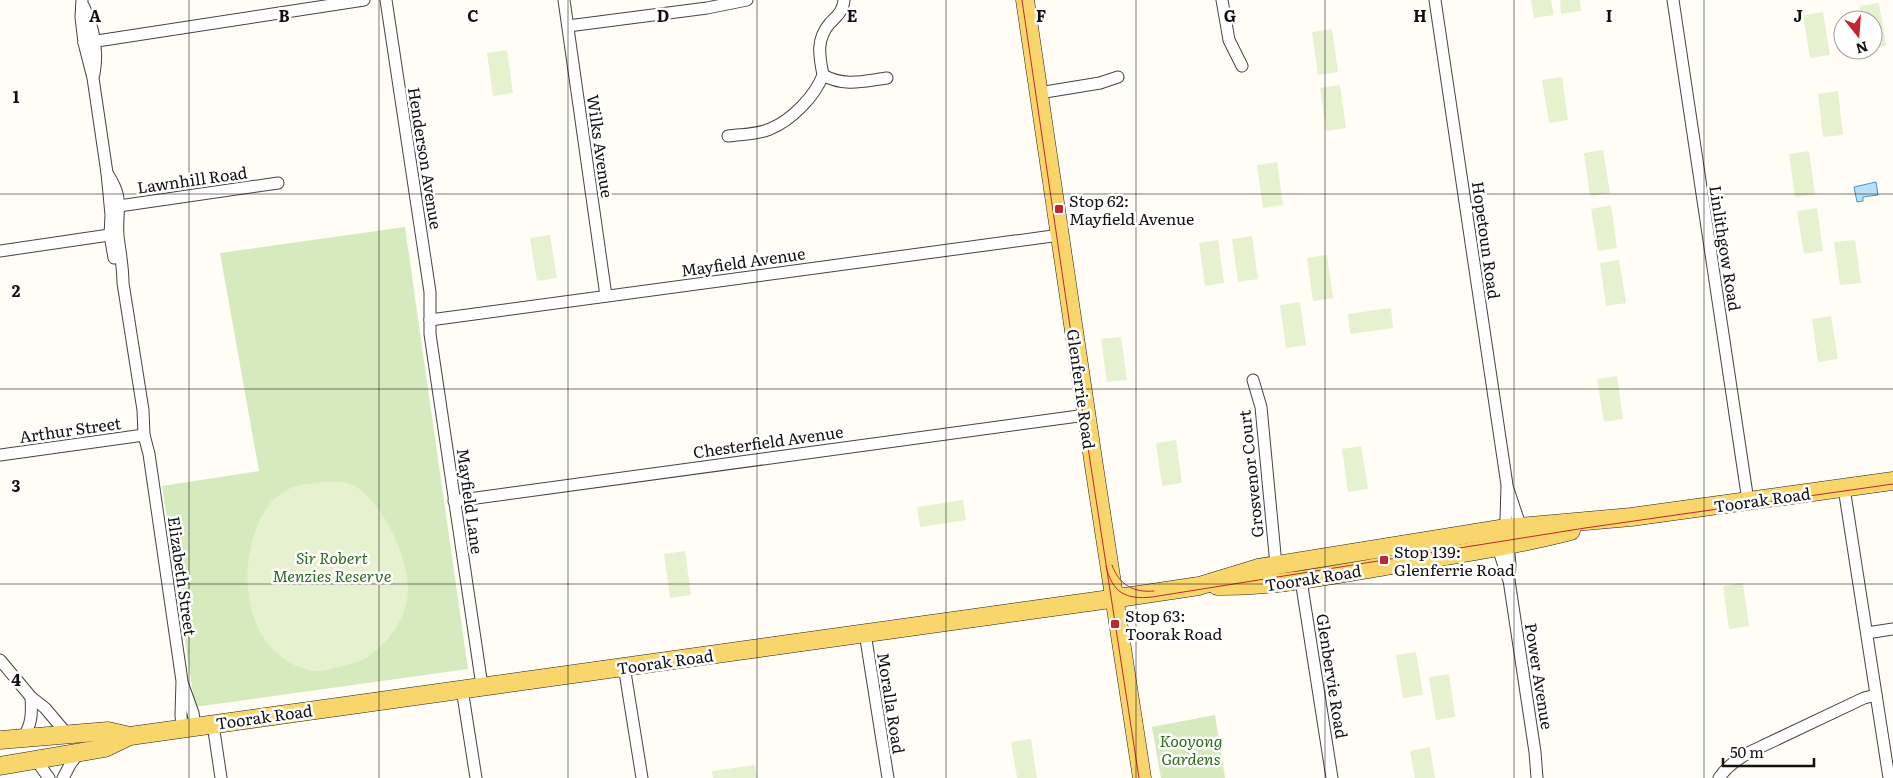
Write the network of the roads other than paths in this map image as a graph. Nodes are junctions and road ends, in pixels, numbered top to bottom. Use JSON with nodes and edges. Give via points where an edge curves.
{"nodes":[{"id":1,"x":364,"y":0,"type":"edge"},
{"id":2,"x":386,"y":0,"type":"edge"},
{"id":3,"x":564,"y":0,"type":"edge"},
{"id":4,"x":746,"y":0,"type":"edge"},
{"id":5,"x":844,"y":0,"type":"edge"},
{"id":6,"x":1025,"y":0,"type":"edge"},
{"id":7,"x":1222,"y":0,"type":"edge"},
{"id":8,"x":1435,"y":0,"type":"edge"},
{"id":9,"x":1673,"y":0,"type":"edge"},
{"id":10,"x":82,"y":3,"type":"edge"},
{"id":11,"x":568,"y":26,"type":"junction"},
{"id":12,"x":89,"y":42,"type":"junction"},
{"id":13,"x":1242,"y":66,"type":"dead end"},
{"id":14,"x":823,"y":75,"type":"junction"},
{"id":15,"x":1118,"y":77,"type":"dead end"},
{"id":16,"x":887,"y":78,"type":"dead end"},
{"id":17,"x":1039,"y":92,"type":"junction"},
{"id":18,"x":728,"y":136,"type":"dead end"},
{"id":19,"x":278,"y":182,"type":"dead end"},
{"id":20,"x":115,"y":207,"type":"junction"},
{"id":21,"x":114,"y":235,"type":"junction"},
{"id":22,"x":1060,"y":235,"type":"junction"},
{"id":23,"x":0,"y":251,"type":"edge"},
{"id":24,"x":606,"y":296,"type":"junction"},
{"id":25,"x":430,"y":320,"type":"junction"},
{"id":26,"x":1253,"y":380,"type":"dead end"},
{"id":27,"x":1086,"y":415,"type":"junction"},
{"id":28,"x":141,"y":435,"type":"junction"},
{"id":29,"x":0,"y":455,"type":"edge"},
{"id":30,"x":1893,"y":481,"type":"edge"},
{"id":31,"x":1844,"y":488,"type":"junction"},
{"id":32,"x":454,"y":500,"type":"junction"},
{"id":33,"x":1748,"y":500,"type":"junction"},
{"id":34,"x":1511,"y":540,"type":"junction"},
{"id":35,"x":1276,"y":564,"type":"junction"},
{"id":36,"x":1301,"y":580,"type":"junction"},
{"id":37,"x":1199,"y":586,"type":"junction"},
{"id":38,"x":1114,"y":598,"type":"junction"},
{"id":39,"x":1893,"y":629,"type":"edge"},
{"id":40,"x":865,"y":633,"type":"junction"},
{"id":41,"x":1866,"y":633,"type":"junction"},
{"id":42,"x":0,"y":660,"type":"edge"},
{"id":43,"x":624,"y":666,"type":"junction"},
{"id":44,"x":482,"y":686,"type":"junction"},
{"id":45,"x":462,"y":688,"type":"junction"},
{"id":46,"x":1876,"y":696,"type":"junction"},
{"id":47,"x":31,"y":697,"type":"junction"},
{"id":48,"x":213,"y":724,"type":"junction"},
{"id":49,"x":189,"y":727,"type":"junction"},
{"id":50,"x":67,"y":734,"type":"junction"},
{"id":51,"x":130,"y":736,"type":"junction"},
{"id":52,"x":23,"y":738,"type":"junction"},
{"id":53,"x":0,"y":740,"type":"edge"},
{"id":54,"x":79,"y":753,"type":"junction"},
{"id":55,"x":36,"y":760,"type":"junction"},
{"id":56,"x":0,"y":766,"type":"edge"},
{"id":57,"x":49,"y":778,"type":"edge"},
{"id":58,"x":63,"y":778,"type":"edge"},
{"id":59,"x":221,"y":778,"type":"edge"},
{"id":60,"x":476,"y":778,"type":"edge"},
{"id":61,"x":642,"y":778,"type":"edge"},
{"id":62,"x":888,"y":778,"type":"edge"},
{"id":63,"x":1142,"y":778,"type":"edge"},
{"id":64,"x":1332,"y":778,"type":"edge"},
{"id":65,"x":1537,"y":778,"type":"edge"},
{"id":66,"x":1719,"y":778,"type":"edge"},
{"id":67,"x":1889,"y":778,"type":"edge"}],
"edges":[{"from":1,"to":12,"type":"street"},
{"from":2,"to":25,"type":"street","name":"Henderson Avenue","via":[[430,292]]},
{"from":3,"to":11,"type":"street","name":"Wilks Avenue"},
{"from":4,"to":11,"type":"street"},
{"from":5,"to":14,"type":"street","via":[[842,11],[826,28],[819,44]]},
{"from":6,"to":17,"type":"main road","name":"Glenferrie Road"},
{"from":7,"to":13,"type":"street","via":[[1229,40]]},
{"from":8,"to":34,"type":"street","name":"Hopetoun Road","via":[[1507,485]]},
{"from":9,"to":33,"type":"street","name":"Linlithgow Road"},
{"from":10,"to":12,"type":"street","name":"Elizabeth Street","via":[[88,17]]},
{"from":11,"to":24,"type":"street","name":"Wilks Avenue"},
{"from":12,"to":20,"type":"street","name":"Elizabeth Street","via":[[96,64],[93,78]]},
{"from":14,"to":16,"type":"street","via":[[842,83]]},
{"from":14,"to":18,"type":"street","via":[[812,96],[784,121],[757,133]]},
{"from":15,"to":17,"type":"street","via":[[1100,83]]},
{"from":17,"to":22,"type":"main road","name":"Glenferrie Road"},
{"from":19,"to":20,"type":"street","name":"Lawnhill Road"},
{"from":20,"to":21,"type":"street","name":"Elizabeth Street"},
{"from":21,"to":23,"type":"street"},
{"from":21,"to":28,"type":"street","name":"Elizabeth Street","via":[[123,265],[143,410]]},
{"from":22,"to":24,"type":"street","name":"Mayfield Avenue"},
{"from":22,"to":27,"type":"main road","name":"Glenferrie Road"},
{"from":24,"to":25,"type":"street","name":"Mayfield Avenue"},
{"from":25,"to":32,"type":"street","name":"Mayfield Lane"},
{"from":26,"to":35,"type":"street","name":"Grosvenor Court","via":[[1261,407]]},
{"from":27,"to":32,"type":"street","name":"Chesterfield Avenue"},
{"from":27,"to":38,"type":"main road","name":"Glenferrie Road"},
{"from":28,"to":29,"type":"street","name":"Arthur Street"},
{"from":28,"to":49,"type":"street","name":"Elizabeth Street","via":[[149,454],[182,681],[188,697]]},
{"from":30,"to":31,"type":"main road","name":"Toorak Road"},
{"from":31,"to":33,"type":"main road","name":"Toorak Road"},
{"from":31,"to":41,"type":"street"},
{"from":32,"to":44,"type":"street","name":"Mayfield Lane"},
{"from":33,"to":34,"type":"main road","name":"Toorak Road"},
{"from":34,"to":35,"type":"main road","name":"Toorak Road"},
{"from":34,"to":36,"type":"main road","name":"Toorak Road"},
{"from":34,"to":65,"type":"street","name":"Power Avenue","via":[[1509,580]]},
{"from":35,"to":37,"type":"main road","name":"Toorak Road"},
{"from":36,"to":37,"type":"main road","name":"Toorak Road","via":[[1261,586]]},
{"from":36,"to":64,"type":"street","name":"Glenbervie Road"},
{"from":37,"to":38,"type":"main road","name":"Toorak Road"},
{"from":38,"to":40,"type":"main road","name":"Toorak Road"},
{"from":38,"to":63,"type":"main road","name":"Glenferrie Road"},
{"from":39,"to":41,"type":"street"},
{"from":40,"to":43,"type":"main road","name":"Toorak Road"},
{"from":40,"to":62,"type":"street","name":"Moralla Road"},
{"from":41,"to":46,"type":"street"},
{"from":42,"to":47,"type":"street"},
{"from":43,"to":44,"type":"main road","name":"Toorak Road"},
{"from":43,"to":61,"type":"street"},
{"from":44,"to":45,"type":"main road","name":"Toorak Road"},
{"from":45,"to":48,"type":"main road","name":"Toorak Road"},
{"from":45,"to":60,"type":"street"},
{"from":46,"to":66,"type":"street","via":[[1864,698],[1750,752],[1724,770]]},
{"from":46,"to":67,"type":"street"},
{"from":47,"to":50,"type":"street"},
{"from":47,"to":52,"type":"street","via":[[32,718]]},
{"from":48,"to":49,"type":"main road","name":"Toorak Road"},
{"from":48,"to":59,"type":"street"},
{"from":49,"to":51,"type":"main road","name":"Toorak Road"},
{"from":50,"to":51,"type":"main road","name":"Toorak Road","via":[[108,731]]},
{"from":50,"to":52,"type":"main road","name":"Toorak Road"},
{"from":51,"to":54,"type":"main road","name":"Toorak Road","via":[[105,748]]},
{"from":52,"to":53,"type":"main road","name":"Toorak Road"},
{"from":54,"to":55,"type":"main road","name":"Toorak Road"},
{"from":54,"to":58,"type":"street"},
{"from":55,"to":56,"type":"main road","name":"Toorak Road"},
{"from":55,"to":57,"type":"street"}]}
